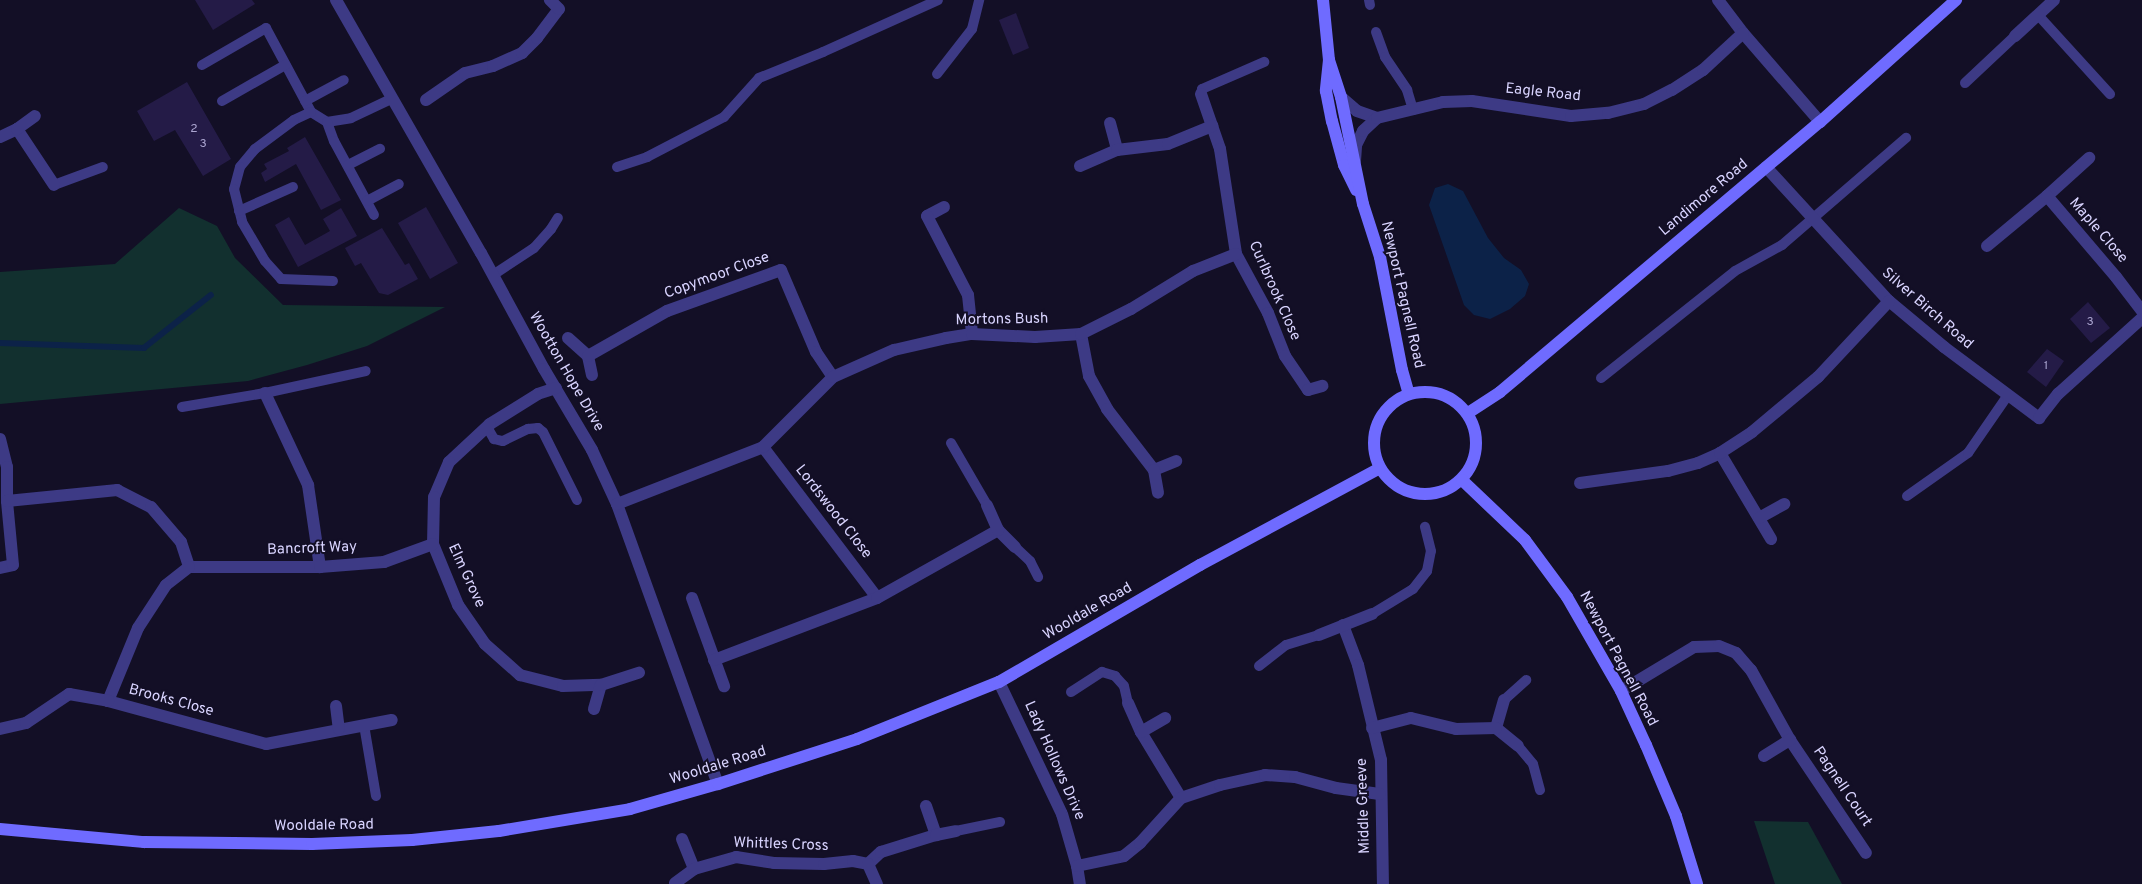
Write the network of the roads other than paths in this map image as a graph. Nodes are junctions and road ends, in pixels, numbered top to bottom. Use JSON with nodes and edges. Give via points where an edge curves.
{"nodes":[{"id":1,"x":336,"y":0,"type":"edge"},
{"id":2,"x":550,"y":0,"type":"edge"},
{"id":3,"x":938,"y":0,"type":"edge"},
{"id":4,"x":979,"y":0,"type":"edge"},
{"id":5,"x":1323,"y":0,"type":"edge"},
{"id":6,"x":1718,"y":0,"type":"edge"},
{"id":7,"x":1956,"y":0,"type":"edge"},
{"id":8,"x":2054,"y":0,"type":"edge"},
{"id":9,"x":2038,"y":15,"type":"junction"},
{"id":10,"x":1376,"y":32,"type":"dead end"},
{"id":11,"x":1743,"y":33,"type":"junction"},
{"id":12,"x":2015,"y":36,"type":"joint"},
{"id":13,"x":1329,"y":60,"type":"junction"},
{"id":14,"x":1264,"y":62,"type":"dead end"},
{"id":15,"x":202,"y":65,"type":"dead end"},
{"id":16,"x":285,"y":65,"type":"junction"},
{"id":17,"x":937,"y":74,"type":"dead end"},
{"id":18,"x":344,"y":80,"type":"dead end"},
{"id":19,"x":1965,"y":83,"type":"dead end"},
{"id":20,"x":1200,"y":94,"type":"joint"},
{"id":21,"x":2110,"y":94,"type":"dead end"},
{"id":22,"x":1340,"y":96,"type":"junction"},
{"id":23,"x":392,"y":99,"type":"junction"},
{"id":24,"x":305,"y":100,"type":"junction"},
{"id":25,"x":426,"y":100,"type":"dead end"},
{"id":26,"x":222,"y":101,"type":"dead end"},
{"id":27,"x":1413,"y":110,"type":"junction"},
{"id":28,"x":311,"y":112,"type":"junction"},
{"id":29,"x":35,"y":116,"type":"dead end"},
{"id":30,"x":1376,"y":118,"type":"junction"},
{"id":31,"x":327,"y":122,"type":"junction"},
{"id":32,"x":1110,"y":122,"type":"dead end"},
{"id":33,"x":1820,"y":122,"type":"junction"},
{"id":34,"x":1212,"y":126,"type":"junction"},
{"id":35,"x":17,"y":129,"type":"junction"},
{"id":36,"x":0,"y":137,"type":"edge"},
{"id":37,"x":1906,"y":138,"type":"dead end"},
{"id":38,"x":380,"y":149,"type":"dead end"},
{"id":39,"x":1117,"y":150,"type":"junction"},
{"id":40,"x":2090,"y":158,"type":"dead end"},
{"id":41,"x":1356,"y":161,"type":"junction"},
{"id":42,"x":348,"y":165,"type":"junction"},
{"id":43,"x":1080,"y":166,"type":"dead end"},
{"id":44,"x":103,"y":167,"type":"dead end"},
{"id":45,"x":1766,"y":167,"type":"junction"},
{"id":46,"x":618,"y":168,"type":"dead end"},
{"id":47,"x":399,"y":184,"type":"dead end"},
{"id":48,"x":54,"y":185,"type":"joint"},
{"id":49,"x":293,"y":187,"type":"dead end"},
{"id":50,"x":2047,"y":196,"type":"junction"},
{"id":51,"x":367,"y":201,"type":"junction"},
{"id":52,"x":1363,"y":204,"type":"junction"},
{"id":53,"x":944,"y":207,"type":"dead end"},
{"id":54,"x":239,"y":211,"type":"junction"},
{"id":55,"x":374,"y":215,"type":"dead end"},
{"id":56,"x":558,"y":218,"type":"dead end"},
{"id":57,"x":1812,"y":220,"type":"junction"},
{"id":58,"x":1987,"y":246,"type":"dead end"},
{"id":59,"x":1236,"y":254,"type":"junction"},
{"id":60,"x":493,"y":275,"type":"junction"},
{"id":61,"x":333,"y":281,"type":"dead end"},
{"id":62,"x":1889,"y":301,"type":"junction"},
{"id":63,"x":2142,"y":311,"type":"edge"},
{"id":64,"x":2142,"y":318,"type":"edge"},
{"id":65,"x":972,"y":334,"type":"junction"},
{"id":66,"x":1081,"y":334,"type":"junction"},
{"id":67,"x":568,"y":338,"type":"dead end"},
{"id":68,"x":588,"y":356,"type":"junction"},
{"id":69,"x":366,"y":371,"type":"dead end"},
{"id":70,"x":592,"y":375,"type":"dead end"},
{"id":71,"x":833,"y":377,"type":"junction"},
{"id":72,"x":1601,"y":378,"type":"dead end"},
{"id":73,"x":1322,"y":386,"type":"dead end"},
{"id":74,"x":556,"y":388,"type":"junction"},
{"id":75,"x":265,"y":393,"type":"junction"},
{"id":76,"x":1409,"y":394,"type":"junction"},
{"id":77,"x":2008,"y":395,"type":"junction"},
{"id":78,"x":182,"y":407,"type":"dead end"},
{"id":79,"x":1468,"y":414,"type":"junction"},
{"id":80,"x":487,"y":427,"type":"junction"},
{"id":81,"x":0,"y":439,"type":"edge"},
{"id":82,"x":951,"y":443,"type":"dead end"},
{"id":83,"x":763,"y":447,"type":"junction"},
{"id":84,"x":1720,"y":453,"type":"junction"},
{"id":85,"x":1176,"y":461,"type":"dead end"},
{"id":86,"x":1380,"y":468,"type":"junction"},
{"id":87,"x":1154,"y":470,"type":"junction"},
{"id":88,"x":1462,"y":480,"type":"junction"},
{"id":89,"x":1580,"y":483,"type":"dead end"},
{"id":90,"x":1158,"y":493,"type":"dead end"},
{"id":91,"x":1907,"y":496,"type":"dead end"},
{"id":92,"x":577,"y":500,"type":"dead end"},
{"id":93,"x":7,"y":501,"type":"junction"},
{"id":94,"x":617,"y":504,"type":"junction"},
{"id":95,"x":1784,"y":504,"type":"dead end"},
{"id":96,"x":987,"y":505,"type":"joint"},
{"id":97,"x":1759,"y":518,"type":"junction"},
{"id":98,"x":1424,"y":527,"type":"dead end"},
{"id":99,"x":998,"y":530,"type":"junction"},
{"id":100,"x":1771,"y":539,"type":"dead end"},
{"id":101,"x":433,"y":544,"type":"junction"},
{"id":102,"x":1015,"y":547,"type":"joint"},
{"id":103,"x":189,"y":567,"type":"junction"},
{"id":104,"x":0,"y":568,"type":"edge"},
{"id":105,"x":320,"y":568,"type":"junction"},
{"id":106,"x":1038,"y":577,"type":"dead end"},
{"id":107,"x":692,"y":598,"type":"dead end"},
{"id":108,"x":877,"y":598,"type":"junction"},
{"id":109,"x":1372,"y":614,"type":"joint"},
{"id":110,"x":1343,"y":625,"type":"junction"},
{"id":111,"x":1319,"y":635,"type":"joint"},
{"id":112,"x":714,"y":660,"type":"junction"},
{"id":113,"x":1260,"y":666,"type":"dead end"},
{"id":114,"x":639,"y":673,"type":"dead end"},
{"id":115,"x":1526,"y":680,"type":"dead end"},
{"id":116,"x":999,"y":682,"type":"junction"},
{"id":117,"x":601,"y":685,"type":"junction"},
{"id":118,"x":724,"y":686,"type":"dead end"},
{"id":119,"x":1621,"y":691,"type":"junction"},
{"id":120,"x":1071,"y":692,"type":"dead end"},
{"id":121,"x":1504,"y":700,"type":"joint"},
{"id":122,"x":108,"y":701,"type":"junction"},
{"id":123,"x":1128,"y":704,"type":"joint"},
{"id":124,"x":336,"y":706,"type":"dead end"},
{"id":125,"x":594,"y":709,"type":"dead end"},
{"id":126,"x":1166,"y":718,"type":"dead end"},
{"id":127,"x":392,"y":720,"type":"dead end"},
{"id":128,"x":364,"y":725,"type":"junction"},
{"id":129,"x":1372,"y":728,"type":"junction"},
{"id":130,"x":1496,"y":728,"type":"junction"},
{"id":131,"x":0,"y":729,"type":"edge"},
{"id":132,"x":338,"y":729,"type":"junction"},
{"id":133,"x":1141,"y":732,"type":"junction"},
{"id":134,"x":1790,"y":740,"type":"junction"},
{"id":135,"x":1518,"y":746,"type":"joint"},
{"id":136,"x":1764,"y":756,"type":"dead end"},
{"id":137,"x":718,"y":784,"type":"junction"},
{"id":138,"x":1540,"y":790,"type":"dead end"},
{"id":139,"x":1380,"y":794,"type":"junction"},
{"id":140,"x":376,"y":796,"type":"dead end"},
{"id":141,"x":1181,"y":798,"type":"junction"},
{"id":142,"x":926,"y":806,"type":"dead end"},
{"id":143,"x":1000,"y":822,"type":"dead end"},
{"id":144,"x":0,"y":829,"type":"edge"},
{"id":145,"x":956,"y":832,"type":"joint"},
{"id":146,"x":936,"y":835,"type":"junction"},
{"id":147,"x":682,"y":839,"type":"dead end"},
{"id":148,"x":1866,"y":853,"type":"dead end"},
{"id":149,"x":868,"y":864,"type":"junction"},
{"id":150,"x":1077,"y":866,"type":"junction"},
{"id":151,"x":694,"y":870,"type":"junction"},
{"id":152,"x":676,"y":883,"type":"edge"},
{"id":153,"x":878,"y":884,"type":"edge"},
{"id":154,"x":1080,"y":884,"type":"edge"},
{"id":155,"x":1383,"y":884,"type":"edge"},
{"id":156,"x":1697,"y":884,"type":"edge"}],
"edges":[{"from":1,"to":23,"type":"street","name":"Wootton Hope Drive"},
{"from":2,"to":25,"type":"street","via":[[559,9],[522,53],[493,66],[465,73]]},
{"from":3,"to":46,"type":"lane","via":[[759,78],[724,117],[647,157]]},
{"from":4,"to":17,"type":"lane","via":[[972,29]]},
{"from":5,"to":13,"type":"street","name":"Newport Pagnell Road"},
{"from":6,"to":11,"type":"street"},
{"from":7,"to":33,"type":"street","name":"Landimore Road"},
{"from":8,"to":9,"type":"street"},
{"from":9,"to":12,"type":"street"},
{"from":9,"to":21,"type":"lane"},
{"from":10,"to":27,"type":"lane","via":[[1385,57],[1407,90]]},
{"from":11,"to":27,"type":"street","name":"Eagle Road","via":[[1703,70],[1672,90],[1644,104],[1608,113],[1571,116],[1472,101],[1443,102]]},
{"from":11,"to":33,"type":"street"},
{"from":12,"to":19,"type":"lane"},
{"from":13,"to":22,"type":"street","name":"Newport Pagnell Road"},
{"from":13,"to":52,"type":"street","name":"Newport Pagnell Road","via":[[1326,91],[1332,121],[1344,165]]},
{"from":14,"to":20,"type":"lane","via":[[1202,89]]},
{"from":15,"to":16,"type":"lane","via":[[266,28]]},
{"from":16,"to":24,"type":"lane"},
{"from":16,"to":26,"type":"lane"},
{"from":18,"to":24,"type":"lane"},
{"from":20,"to":34,"type":"street","name":"Curlbrook Close"},
{"from":22,"to":30,"type":"street","via":[[1357,111]]},
{"from":22,"to":41,"type":"street","name":"Newport Pagnell Road"},
{"from":23,"to":31,"type":"lane","via":[[351,118]]},
{"from":23,"to":60,"type":"street","name":"Wootton Hope Drive"},
{"from":24,"to":28,"type":"lane"},
{"from":27,"to":30,"type":"street","name":"Eagle Road"},
{"from":28,"to":31,"type":"lane"},
{"from":28,"to":54,"type":"lane","via":[[294,120],[255,149],[240,167],[234,189]]},
{"from":29,"to":35,"type":"street"},
{"from":30,"to":41,"type":"street","via":[[1363,131],[1356,145]]},
{"from":31,"to":42,"type":"lane"},
{"from":32,"to":39,"type":"street"},
{"from":33,"to":45,"type":"street","name":"Landimore Road"},
{"from":34,"to":39,"type":"street","via":[[1168,144]]},
{"from":34,"to":59,"type":"street","name":"Curlbrook Close","via":[[1220,149]]},
{"from":35,"to":36,"type":"street"},
{"from":35,"to":48,"type":"street"},
{"from":37,"to":57,"type":"lane"},
{"from":38,"to":42,"type":"lane"},
{"from":39,"to":43,"type":"street"},
{"from":40,"to":50,"type":"street","name":"Maple Close"},
{"from":41,"to":52,"type":"street","name":"Newport Pagnell Road"},
{"from":42,"to":51,"type":"lane"},
{"from":44,"to":48,"type":"lane"},
{"from":45,"to":57,"type":"street","name":"Silver Birch Road"},
{"from":45,"to":79,"type":"street","name":"Landimore Road","via":[[1500,392]]},
{"from":47,"to":51,"type":"lane"},
{"from":49,"to":54,"type":"lane"},
{"from":50,"to":58,"type":"street","name":"Maple Close"},
{"from":50,"to":63,"type":"street","name":"Maple Close"},
{"from":51,"to":55,"type":"lane"},
{"from":52,"to":76,"type":"street","name":"Newport Pagnell Road","via":[[1380,256]]},
{"from":53,"to":65,"type":"street","via":[[927,216],[968,295]]},
{"from":54,"to":61,"type":"lane","via":[[265,261],[281,279]]},
{"from":56,"to":60,"type":"lane","via":[[534,248]]},
{"from":57,"to":62,"type":"street","name":"Silver Birch Road"},
{"from":57,"to":72,"type":"lane","via":[[1782,245],[1735,271]]},
{"from":59,"to":66,"type":"street","name":"Mortons Bush","via":[[1193,271],[1131,310]]},
{"from":59,"to":73,"type":"street","name":"Curlbrook Close","via":[[1268,313],[1285,356],[1308,390]]},
{"from":60,"to":74,"type":"street","name":"Wootton Hope Drive"},
{"from":62,"to":77,"type":"street","name":"Silver Birch Road","via":[[1944,348]]},
{"from":62,"to":84,"type":"street","via":[[1818,377],[1752,432]]},
{"from":64,"to":77,"type":"street","name":"Silver Birch Road","via":[[2058,394],[2039,418]]},
{"from":65,"to":66,"type":"street","name":"Mortons Bush","via":[[1035,337]]},
{"from":65,"to":71,"type":"street","name":"Mortons Bush","via":[[894,350]]},
{"from":66,"to":87,"type":"street","via":[[1089,376],[1106,410]]},
{"from":67,"to":68,"type":"street"},
{"from":68,"to":70,"type":"street"},
{"from":68,"to":71,"type":"street","name":"Copymoor Close","via":[[667,311],[781,270],[816,352]]},
{"from":69,"to":75,"type":"lane"},
{"from":71,"to":83,"type":"street","name":"Mortons Bush"},
{"from":74,"to":80,"type":"street","name":"Elm Grove","via":[[538,394]]},
{"from":74,"to":94,"type":"street","name":"Wootton Hope Drive","via":[[592,450]]},
{"from":75,"to":78,"type":"lane"},
{"from":75,"to":105,"type":"street","via":[[308,486]]},
{"from":76,"to":79,"type":"street","via":[[1426,391],[1442,394]]},
{"from":76,"to":86,"type":"street","via":[[1393,402],[1381,416],[1374,432],[1374,451]]},
{"from":77,"to":91,"type":"lane","via":[[1968,453]]},
{"from":79,"to":88,"type":"street","via":[[1476,430],[1477,448],[1472,465]]},
{"from":80,"to":92,"type":"lane","via":[[494,439],[503,441],[528,429],[538,428]]},
{"from":80,"to":101,"type":"street","name":"Elm Grove","via":[[449,462],[434,497]]},
{"from":81,"to":93,"type":"street","via":[[7,466]]},
{"from":82,"to":96,"type":"lane"},
{"from":83,"to":94,"type":"street","name":"Mortons Bush"},
{"from":83,"to":108,"type":"street","name":"Lordswood Close"},
{"from":84,"to":89,"type":"street","via":[[1668,471]]},
{"from":84,"to":97,"type":"street"},
{"from":85,"to":87,"type":"street"},
{"from":86,"to":88,"type":"street","via":[[1392,483],[1409,492],[1428,495],[1446,491]]},
{"from":86,"to":116,"type":"street","name":"Wooldale Road","via":[[1200,565]]},
{"from":87,"to":90,"type":"street"},
{"from":88,"to":119,"type":"street","name":"Newport Pagnell Road","via":[[1524,540],[1567,597]]},
{"from":93,"to":103,"type":"street","via":[[117,490],[151,506],[181,542]]},
{"from":93,"to":104,"type":"street","via":[[13,565]]},
{"from":94,"to":137,"type":"street","name":"Wootton Hope Drive"},
{"from":95,"to":97,"type":"street"},
{"from":96,"to":99,"type":"street"},
{"from":97,"to":100,"type":"street"},
{"from":98,"to":109,"type":"lane","via":[[1431,551],[1427,572],[1413,589]]},
{"from":99,"to":102,"type":"street"},
{"from":99,"to":108,"type":"street"},
{"from":101,"to":105,"type":"street","name":"Bancroft Way","via":[[384,562]]},
{"from":101,"to":117,"type":"street","name":"Elm Grove","via":[[458,605],[485,644],[520,676],[563,686]]},
{"from":102,"to":106,"type":"lane","via":[[1030,561]]},
{"from":103,"to":105,"type":"street","name":"Bancroft Way"},
{"from":103,"to":122,"type":"street","name":"Brooks Close","via":[[166,586],[138,628]]},
{"from":107,"to":112,"type":"street"},
{"from":108,"to":112,"type":"street"},
{"from":109,"to":110,"type":"street"},
{"from":110,"to":111,"type":"street"},
{"from":110,"to":129,"type":"street","name":"Middle Greeve","via":[[1358,665]]},
{"from":111,"to":113,"type":"lane","via":[[1286,645]]},
{"from":112,"to":118,"type":"street"},
{"from":114,"to":117,"type":"street","name":"Elm Grove"},
{"from":115,"to":121,"type":"lane"},
{"from":116,"to":137,"type":"street","name":"Wooldale Road","via":[[857,739]]},
{"from":116,"to":150,"type":"street","name":"Lady Hollows Drive","via":[[1062,814]]},
{"from":117,"to":125,"type":"street"},
{"from":119,"to":134,"type":"street","name":"Pagnell Court","via":[[1694,647],[1719,646],[1736,654],[1751,670]]},
{"from":119,"to":156,"type":"street","name":"Newport Pagnell Road","via":[[1676,816]]},
{"from":120,"to":123,"type":"lane","via":[[1102,672],[1115,676],[1124,686]]},
{"from":121,"to":130,"type":"street"},
{"from":122,"to":131,"type":"street","via":[[69,694],[26,723]]},
{"from":122,"to":132,"type":"street","name":"Brooks Close","via":[[266,744]]},
{"from":123,"to":133,"type":"street"},
{"from":124,"to":132,"type":"street"},
{"from":126,"to":133,"type":"street"},
{"from":127,"to":128,"type":"street","name":"Brooks Close"},
{"from":128,"to":132,"type":"street","name":"Brooks Close"},
{"from":128,"to":140,"type":"lane"},
{"from":129,"to":130,"type":"street","via":[[1410,718],[1456,729]]},
{"from":129,"to":139,"type":"street","name":"Middle Greeve","via":[[1381,760]]},
{"from":130,"to":135,"type":"street"},
{"from":133,"to":141,"type":"street"},
{"from":134,"to":136,"type":"street"},
{"from":134,"to":148,"type":"street","name":"Pagnell Court"},
{"from":135,"to":138,"type":"lane","via":[[1533,764]]},
{"from":137,"to":144,"type":"street","name":"Wooldale Road","via":[[630,809],[499,831],[412,840],[203,844]]},
{"from":139,"to":141,"type":"street","via":[[1265,775]]},
{"from":139,"to":155,"type":"street","name":"Middle Greeve"},
{"from":141,"to":150,"type":"street","via":[[1124,856]]},
{"from":142,"to":146,"type":"street"},
{"from":143,"to":145,"type":"lane"},
{"from":145,"to":146,"type":"street"},
{"from":146,"to":149,"type":"street","via":[[882,852]]},
{"from":147,"to":151,"type":"street"},
{"from":149,"to":151,"type":"street","name":"Whittles Cross","via":[[853,861],[774,863],[736,857]]},
{"from":149,"to":153,"type":"street"},
{"from":150,"to":154,"type":"street","name":"Lady Hollows Drive"},
{"from":151,"to":152,"type":"street","name":"Whittles Cross"}]}
